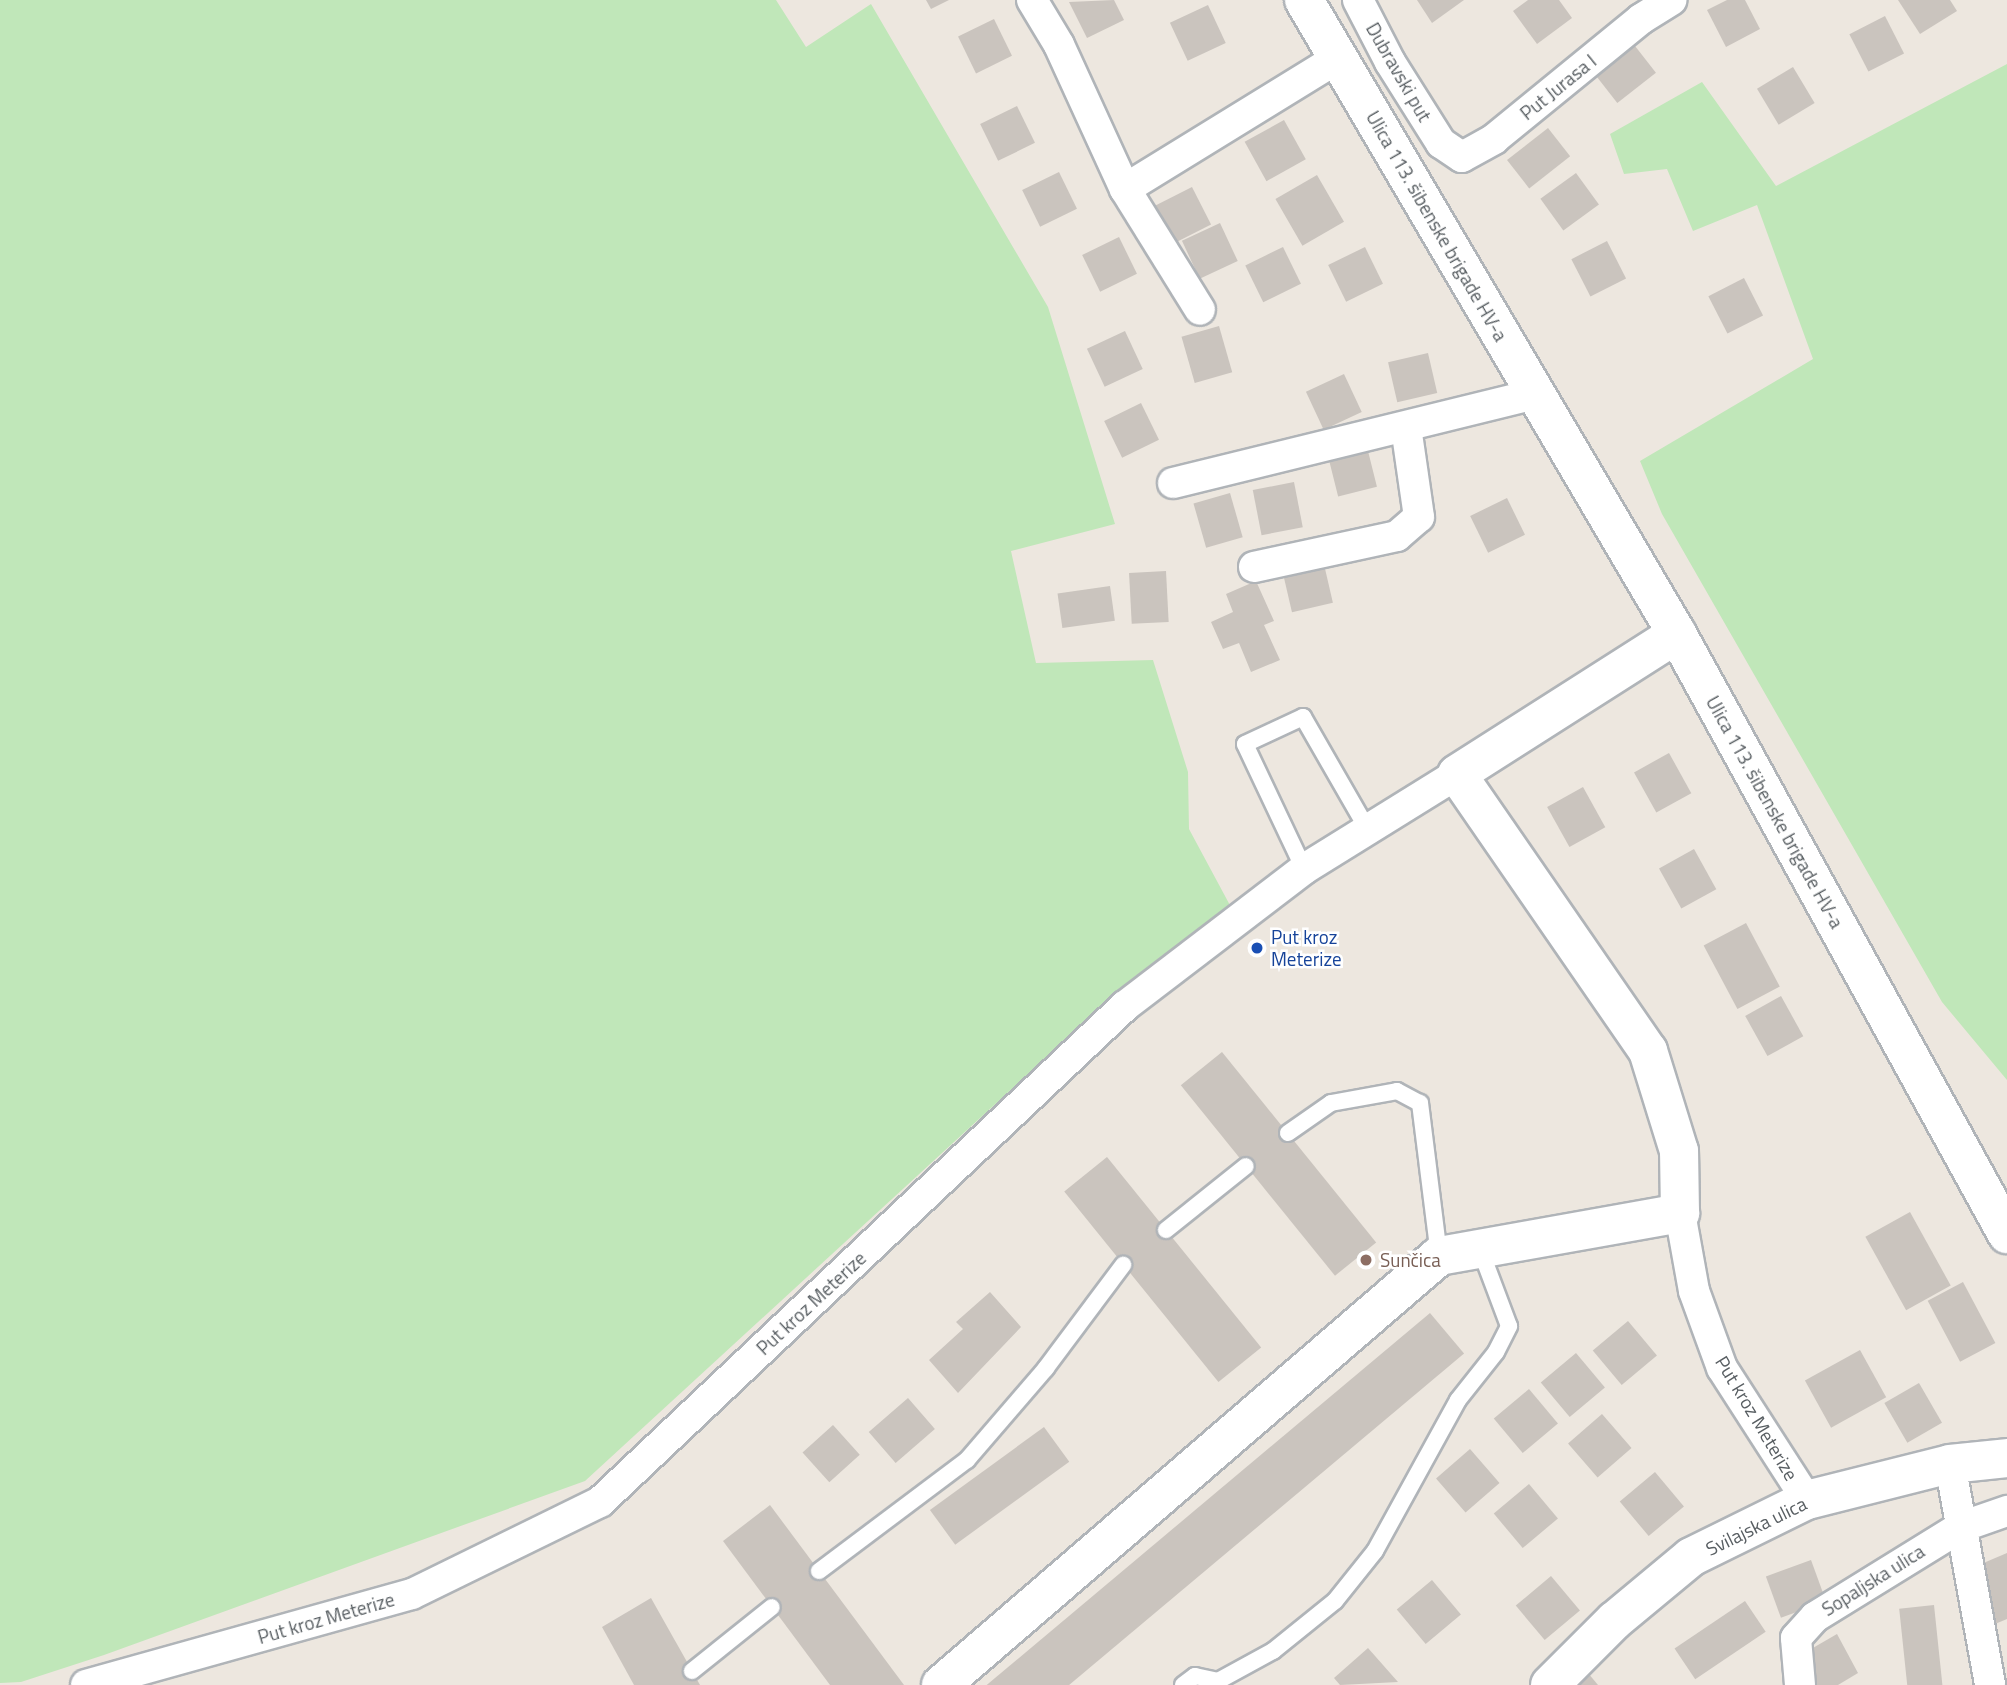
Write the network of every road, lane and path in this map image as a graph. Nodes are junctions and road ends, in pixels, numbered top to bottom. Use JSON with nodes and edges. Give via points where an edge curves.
{"nodes":[{"id":1,"x":1032,"y":0,"type":"edge"},
{"id":2,"x":1304,"y":0,"type":"edge"},
{"id":3,"x":1358,"y":0,"type":"edge"},
{"id":4,"x":1669,"y":1,"type":"edge"},
{"id":5,"x":1338,"y":58,"type":"junction"},
{"id":6,"x":1441,"y":143,"type":"joint"},
{"id":7,"x":1125,"y":189,"type":"junction"},
{"id":8,"x":1200,"y":310,"type":"dead end"},
{"id":9,"x":1536,"y":394,"type":"junction"},
{"id":10,"x":1406,"y":427,"type":"junction"},
{"id":11,"x":1173,"y":483,"type":"dead end"},
{"id":12,"x":1254,"y":568,"type":"dead end"},
{"id":13,"x":1677,"y":634,"type":"junction"},
{"id":14,"x":1457,"y":774,"type":"junction"},
{"id":15,"x":1368,"y":830,"type":"junction"},
{"id":16,"x":1304,"y":869,"type":"junction"},
{"id":17,"x":1288,"y":1133,"type":"dead end"},
{"id":18,"x":1247,"y":1167,"type":"dead end"},
{"id":19,"x":1680,"y":1213,"type":"junction"},
{"id":20,"x":1166,"y":1230,"type":"dead end"},
{"id":21,"x":2007,"y":1234,"type":"edge"},
{"id":22,"x":1480,"y":1249,"type":"junction"},
{"id":23,"x":1439,"y":1256,"type":"junction"},
{"id":24,"x":1123,"y":1265,"type":"dead end"},
{"id":25,"x":2007,"y":1458,"type":"edge"},
{"id":26,"x":1950,"y":1464,"type":"junction"},
{"id":27,"x":1807,"y":1500,"type":"junction"},
{"id":28,"x":2007,"y":1511,"type":"edge"},
{"id":29,"x":1961,"y":1527,"type":"junction"},
{"id":30,"x":819,"y":1571,"type":"dead end"},
{"id":31,"x":772,"y":1607,"type":"dead end"},
{"id":32,"x":692,"y":1671,"type":"dead end"},
{"id":33,"x":86,"y":1685,"type":"edge"},
{"id":34,"x":941,"y":1685,"type":"edge"},
{"id":35,"x":1183,"y":1685,"type":"edge"},
{"id":36,"x":1550,"y":1685,"type":"edge"},
{"id":37,"x":1801,"y":1685,"type":"edge"},
{"id":38,"x":1990,"y":1685,"type":"edge"}],
"edges":[{"from":1,"to":7,"type":"street","via":[[1059,45]]},
{"from":2,"to":5,"type":"street","name":"Ulica 113. šibenske brigade HV-a"},
{"from":3,"to":6,"type":"street","name":"Dubravski put"},
{"from":4,"to":6,"type":"street","name":"Put Jurasa I","via":[[1494,139],[1462,157]]},
{"from":5,"to":7,"type":"street"},
{"from":5,"to":9,"type":"street","name":"Ulica 113. šibenske brigade HV-a"},
{"from":7,"to":8,"type":"street"},
{"from":9,"to":10,"type":"street"},
{"from":9,"to":13,"type":"street","name":"Ulica 113. šibenske brigade HV-a"},
{"from":10,"to":11,"type":"street"},
{"from":10,"to":12,"type":"street","via":[[1419,517],[1397,536]]},
{"from":13,"to":14,"type":"street","name":"Put kroz Meterize"},
{"from":13,"to":21,"type":"street","name":"Ulica 113. šibenske brigade HV-a"},
{"from":14,"to":15,"type":"street","name":"Put kroz Meterize"},
{"from":14,"to":19,"type":"street","name":"Put kroz Meterize","via":[[1648,1051],[1679,1151]]},
{"from":15,"to":16,"type":"street","name":"Put kroz Meterize"},
{"from":15,"to":16,"type":"lane","via":[[1303,717],[1245,744]]},
{"from":16,"to":33,"type":"street","name":"Put kroz Meterize","via":[[1125,1006],[600,1502],[412,1594]]},
{"from":17,"to":23,"type":"lane","via":[[1331,1103],[1397,1091],[1420,1103]]},
{"from":18,"to":20,"type":"lane"},
{"from":19,"to":22,"type":"street"},
{"from":19,"to":27,"type":"street","name":"Put kroz Meterize","via":[[1694,1291],[1722,1368]]},
{"from":22,"to":23,"type":"street"},
{"from":22,"to":35,"type":"lane","via":[[1509,1326],[1496,1352],[1458,1400],[1375,1551],[1335,1601],[1273,1651],[1217,1681],[1195,1676]]},
{"from":23,"to":34,"type":"street"},
{"from":24,"to":30,"type":"lane","via":[[1046,1368],[967,1461]]},
{"from":25,"to":26,"type":"street","name":"Svilajska ulica"},
{"from":26,"to":27,"type":"street","name":"Svilajska ulica"},
{"from":26,"to":29,"type":"street"},
{"from":27,"to":36,"type":"street","name":"Svilajska ulica","via":[[1691,1557],[1614,1621]]},
{"from":28,"to":29,"type":"street","name":"Sopaljska ulica"},
{"from":29,"to":37,"type":"street","name":"Sopaljska ulica","via":[[1815,1617],[1796,1638]]},
{"from":29,"to":38,"type":"street"},
{"from":31,"to":32,"type":"lane"}]}
